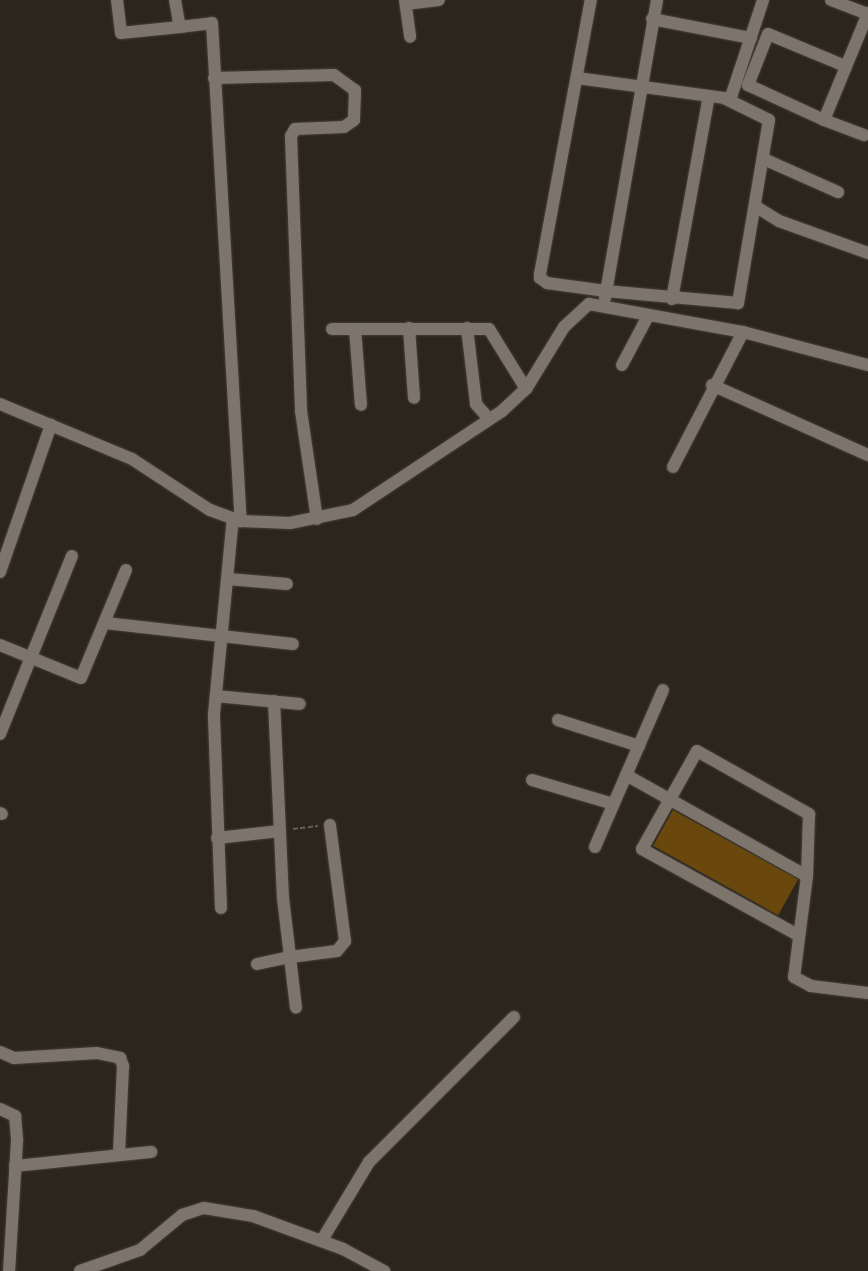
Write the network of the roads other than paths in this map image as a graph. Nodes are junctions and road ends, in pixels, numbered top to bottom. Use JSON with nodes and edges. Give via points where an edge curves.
{"nodes":[{"id":1,"x":117,"y":0,"type":"edge"},
{"id":2,"x":175,"y":0,"type":"edge"},
{"id":3,"x":439,"y":0,"type":"edge"},
{"id":4,"x":591,"y":0,"type":"edge"},
{"id":5,"x":656,"y":0,"type":"edge"},
{"id":6,"x":763,"y":0,"type":"edge"},
{"id":7,"x":831,"y":0,"type":"edge"},
{"id":8,"x":406,"y":2,"type":"edge"},
{"id":9,"x":868,"y":14,"type":"edge"},
{"id":10,"x":652,"y":19,"type":"junction"},
{"id":11,"x":180,"y":27,"type":"junction"},
{"id":12,"x":410,"y":37,"type":"dead end"},
{"id":13,"x":750,"y":38,"type":"junction"},
{"id":14,"x":845,"y":66,"type":"junction"},
{"id":15,"x":214,"y":78,"type":"junction"},
{"id":16,"x":577,"y":78,"type":"junction"},
{"id":17,"x":642,"y":87,"type":"junction"},
{"id":18,"x":709,"y":96,"type":"junction"},
{"id":19,"x":730,"y":100,"type":"junction"},
{"id":20,"x":824,"y":120,"type":"junction"},
{"id":21,"x":864,"y":135,"type":"dead end"},
{"id":22,"x":766,"y":160,"type":"junction"},
{"id":23,"x":838,"y":192,"type":"dead end"},
{"id":24,"x":755,"y":206,"type":"junction"},
{"id":25,"x":868,"y":253,"type":"edge"},
{"id":26,"x":606,"y":292,"type":"junction"},
{"id":27,"x":672,"y":299,"type":"junction"},
{"id":28,"x":603,"y":305,"type":"junction"},
{"id":29,"x":648,"y":316,"type":"junction"},
{"id":30,"x":409,"y":328,"type":"junction"},
{"id":31,"x":467,"y":328,"type":"junction"},
{"id":32,"x":332,"y":329,"type":"dead end"},
{"id":33,"x":355,"y":329,"type":"junction"},
{"id":34,"x":743,"y":332,"type":"junction"},
{"id":35,"x":868,"y":364,"type":"edge"},
{"id":36,"x":622,"y":365,"type":"dead end"},
{"id":37,"x":712,"y":385,"type":"junction"},
{"id":38,"x":526,"y":389,"type":"junction"},
{"id":39,"x":414,"y":398,"type":"dead end"},
{"id":40,"x":0,"y":404,"type":"edge"},
{"id":41,"x":361,"y":405,"type":"dead end"},
{"id":42,"x":489,"y":419,"type":"junction"},
{"id":43,"x":51,"y":425,"type":"junction"},
{"id":44,"x":868,"y":455,"type":"edge"},
{"id":45,"x":673,"y":467,"type":"dead end"},
{"id":46,"x":317,"y":519,"type":"junction"},
{"id":47,"x":237,"y":520,"type":"junction"},
{"id":48,"x":72,"y":556,"type":"dead end"},
{"id":49,"x":3,"y":557,"type":"edge"},
{"id":50,"x":126,"y":570,"type":"dead end"},
{"id":51,"x":0,"y":572,"type":"edge"},
{"id":52,"x":228,"y":579,"type":"junction"},
{"id":53,"x":287,"y":584,"type":"dead end"},
{"id":54,"x":104,"y":623,"type":"junction"},
{"id":55,"x":222,"y":638,"type":"junction"},
{"id":56,"x":293,"y":644,"type":"dead end"},
{"id":57,"x":0,"y":646,"type":"edge"},
{"id":58,"x":30,"y":658,"type":"junction"},
{"id":59,"x":663,"y":690,"type":"dead end"},
{"id":60,"x":216,"y":696,"type":"junction"},
{"id":61,"x":274,"y":701,"type":"junction"},
{"id":62,"x":300,"y":704,"type":"dead end"},
{"id":63,"x":558,"y":720,"type":"dead end"},
{"id":64,"x":0,"y":734,"type":"edge"},
{"id":65,"x":639,"y":746,"type":"junction"},
{"id":66,"x":626,"y":775,"type":"junction"},
{"id":67,"x":532,"y":780,"type":"dead end"},
{"id":68,"x":669,"y":797,"type":"junction"},
{"id":69,"x":613,"y":804,"type":"junction"},
{"id":70,"x":330,"y":825,"type":"road end"},
{"id":71,"x":280,"y":831,"type":"junction"},
{"id":72,"x":217,"y":838,"type":"junction"},
{"id":73,"x":595,"y":847,"type":"dead end"},
{"id":74,"x":807,"y":876,"type":"junction"},
{"id":75,"x":220,"y":908,"type":"dead end"},
{"id":76,"x":796,"y":934,"type":"junction"},
{"id":77,"x":290,"y":957,"type":"junction"},
{"id":78,"x":257,"y":964,"type":"dead end"},
{"id":79,"x":868,"y":993,"type":"edge"},
{"id":80,"x":296,"y":1008,"type":"dead end"},
{"id":81,"x":514,"y":1018,"type":"dead end"},
{"id":82,"x":0,"y":1052,"type":"edge"},
{"id":83,"x":0,"y":1109,"type":"edge"},
{"id":84,"x":151,"y":1152,"type":"dead end"},
{"id":85,"x":119,"y":1155,"type":"junction"},
{"id":86,"x":15,"y":1166,"type":"junction"},
{"id":87,"x":322,"y":1240,"type":"junction"},
{"id":88,"x":9,"y":1271,"type":"edge"},
{"id":89,"x":80,"y":1271,"type":"edge"},
{"id":90,"x":384,"y":1271,"type":"edge"}],
"edges":[{"from":1,"to":11,"type":"street","via":[[120,33]]},
{"from":2,"to":11,"type":"street"},
{"from":3,"to":8,"type":"street"},
{"from":4,"to":16,"type":"street"},
{"from":5,"to":10,"type":"street"},
{"from":6,"to":13,"type":"street"},
{"from":7,"to":9,"type":"street"},
{"from":8,"to":12,"type":"street"},
{"from":9,"to":14,"type":"street"},
{"from":10,"to":13,"type":"street"},
{"from":10,"to":17,"type":"street"},
{"from":11,"to":15,"type":"street","via":[[212,23]]},
{"from":13,"to":19,"type":"street"},
{"from":14,"to":20,"type":"street"},
{"from":14,"to":20,"type":"street","via":[[772,33],[766,37],[749,90]]},
{"from":15,"to":46,"type":"street","via":[[334,75],[355,90],[354,120],[344,127],[295,129],[291,136],[301,411]]},
{"from":15,"to":47,"type":"street","via":[[235,359]]},
{"from":16,"to":17,"type":"street"},
{"from":16,"to":26,"type":"street","via":[[540,278],[547,283]]},
{"from":17,"to":18,"type":"street"},
{"from":17,"to":26,"type":"street"},
{"from":18,"to":19,"type":"street"},
{"from":18,"to":27,"type":"street"},
{"from":19,"to":22,"type":"street","via":[[769,120]]},
{"from":20,"to":21,"type":"street"},
{"from":22,"to":23,"type":"street"},
{"from":22,"to":24,"type":"street"},
{"from":24,"to":25,"type":"street","via":[[787,224]]},
{"from":24,"to":27,"type":"street","via":[[738,303]]},
{"from":26,"to":27,"type":"street"},
{"from":26,"to":28,"type":"street"},
{"from":28,"to":29,"type":"street"},
{"from":28,"to":38,"type":"street","via":[[589,304],[578,311]]},
{"from":29,"to":34,"type":"street"},
{"from":29,"to":36,"type":"street"},
{"from":30,"to":31,"type":"street"},
{"from":30,"to":33,"type":"street"},
{"from":30,"to":39,"type":"street"},
{"from":31,"to":38,"type":"street","via":[[494,332]]},
{"from":31,"to":42,"type":"street","via":[[476,404]]},
{"from":32,"to":33,"type":"street"},
{"from":33,"to":41,"type":"street"},
{"from":34,"to":35,"type":"street"},
{"from":34,"to":37,"type":"street"},
{"from":37,"to":44,"type":"street"},
{"from":37,"to":45,"type":"street"},
{"from":38,"to":42,"type":"street"},
{"from":40,"to":43,"type":"street"},
{"from":42,"to":46,"type":"street","via":[[353,510]]},
{"from":43,"to":47,"type":"street","via":[[132,459],[210,510]]},
{"from":43,"to":49,"type":"street"},
{"from":46,"to":47,"type":"street"},
{"from":47,"to":52,"type":"street"},
{"from":48,"to":58,"type":"street"},
{"from":49,"to":51,"type":"street"},
{"from":50,"to":54,"type":"street"},
{"from":52,"to":53,"type":"street"},
{"from":52,"to":55,"type":"street"},
{"from":54,"to":55,"type":"street"},
{"from":54,"to":58,"type":"street","via":[[82,678]]},
{"from":55,"to":56,"type":"street"},
{"from":55,"to":60,"type":"street"},
{"from":57,"to":58,"type":"street"},
{"from":58,"to":64,"type":"street"},
{"from":59,"to":65,"type":"street"},
{"from":60,"to":61,"type":"street"},
{"from":60,"to":72,"type":"street"},
{"from":61,"to":62,"type":"street"},
{"from":61,"to":71,"type":"street"},
{"from":63,"to":65,"type":"street"},
{"from":65,"to":66,"type":"street"},
{"from":66,"to":68,"type":"street"},
{"from":66,"to":69,"type":"street"},
{"from":67,"to":69,"type":"street"},
{"from":68,"to":74,"type":"street"},
{"from":68,"to":74,"type":"street","via":[[694,753],[705,752],[809,814]]},
{"from":68,"to":76,"type":"street","via":[[642,849]]},
{"from":69,"to":73,"type":"street"},
{"from":70,"to":77,"type":"street","via":[[345,942],[337,951]]},
{"from":71,"to":72,"type":"street"},
{"from":71,"to":77,"type":"street"},
{"from":72,"to":75,"type":"street"},
{"from":74,"to":76,"type":"street"},
{"from":76,"to":79,"type":"street","via":[[794,977],[811,986]]},
{"from":77,"to":78,"type":"street"},
{"from":77,"to":80,"type":"street"},
{"from":81,"to":87,"type":"street","via":[[369,1162]]},
{"from":82,"to":85,"type":"street","via":[[14,1058],[97,1053],[120,1058],[124,1066]]},
{"from":83,"to":86,"type":"street","via":[[15,1116]]},
{"from":84,"to":85,"type":"street"},
{"from":85,"to":86,"type":"street"},
{"from":86,"to":88,"type":"street"},
{"from":87,"to":89,"type":"street","via":[[253,1216],[204,1208],[182,1215],[140,1250]]},
{"from":87,"to":90,"type":"street"}]}
